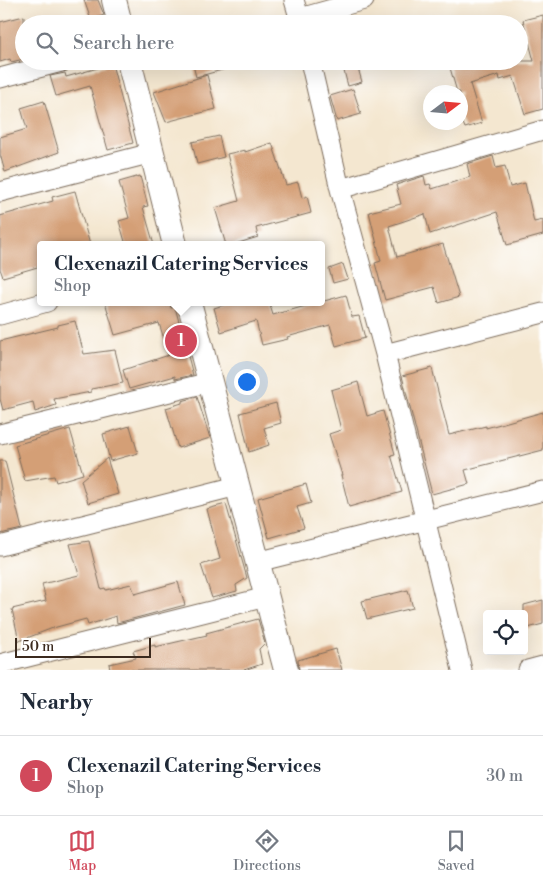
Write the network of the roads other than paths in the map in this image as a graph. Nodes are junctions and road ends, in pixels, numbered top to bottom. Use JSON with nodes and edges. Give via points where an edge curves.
{"nodes":[{"id":1,"x":114,"y":0,"type":"edge"},
{"id":2,"x":294,"y":0,"type":"edge"},
{"id":3,"x":364,"y":0,"type":"edge"},
{"id":4,"x":118,"y":15,"type":"edge"},
{"id":5,"x":298,"y":15,"type":"edge"},
{"id":6,"x":318,"y":15,"type":"edge"},
{"id":7,"x":31,"y":70,"type":"edge"},
{"id":8,"x":131,"y":70,"type":"edge"},
{"id":9,"x":312,"y":70,"type":"edge"},
{"id":10,"x":0,"y":78,"type":"edge"},
{"id":11,"x":543,"y":130,"type":"edge"},
{"id":12,"x":152,"y":153,"type":"junction"},
{"id":13,"x":340,"y":188,"type":"junction"},
{"id":14,"x":0,"y":192,"type":"edge"},
{"id":15,"x":174,"y":241,"type":"edge"},
{"id":16,"x":37,"y":305,"type":"edge"},
{"id":17,"x":191,"y":306,"type":"edge"},
{"id":18,"x":543,"y":313,"type":"edge"},
{"id":19,"x":0,"y":315,"type":"edge"},
{"id":20,"x":385,"y":354,"type":"junction"},
{"id":21,"x":210,"y":382,"type":"junction"},
{"id":22,"x":0,"y":434,"type":"edge"},
{"id":23,"x":237,"y":486,"type":"junction"},
{"id":24,"x":543,"y":491,"type":"edge"},
{"id":25,"x":425,"y":519,"type":"junction"},
{"id":26,"x":0,"y":546,"type":"edge"},
{"id":27,"x":257,"y":562,"type":"junction"},
{"id":28,"x":266,"y":597,"type":"junction"},
{"id":29,"x":0,"y":664,"type":"edge"},
{"id":30,"x":543,"y":666,"type":"edge"},
{"id":31,"x":286,"y":670,"type":"edge"},
{"id":32,"x":462,"y":670,"type":"edge"},
{"id":33,"x":528,"y":670,"type":"edge"}],
"edges":[{"from":1,"to":4,"type":"street"},
{"from":2,"to":5,"type":"street"},
{"from":3,"to":6,"type":"street"},
{"from":7,"to":10,"type":"street"},
{"from":8,"to":12,"type":"street"},
{"from":9,"to":13,"type":"street"},
{"from":11,"to":13,"type":"street"},
{"from":12,"to":14,"type":"street"},
{"from":12,"to":15,"type":"street"},
{"from":13,"to":20,"type":"street"},
{"from":16,"to":19,"type":"street"},
{"from":17,"to":21,"type":"street"},
{"from":18,"to":20,"type":"street"},
{"from":20,"to":25,"type":"street"},
{"from":21,"to":22,"type":"street"},
{"from":21,"to":23,"type":"street"},
{"from":23,"to":26,"type":"street"},
{"from":23,"to":27,"type":"street"},
{"from":24,"to":25,"type":"street"},
{"from":25,"to":27,"type":"street"},
{"from":25,"to":32,"type":"street"},
{"from":27,"to":28,"type":"street"},
{"from":28,"to":29,"type":"street"},
{"from":28,"to":31,"type":"street"},
{"from":30,"to":33,"type":"street"}]}
